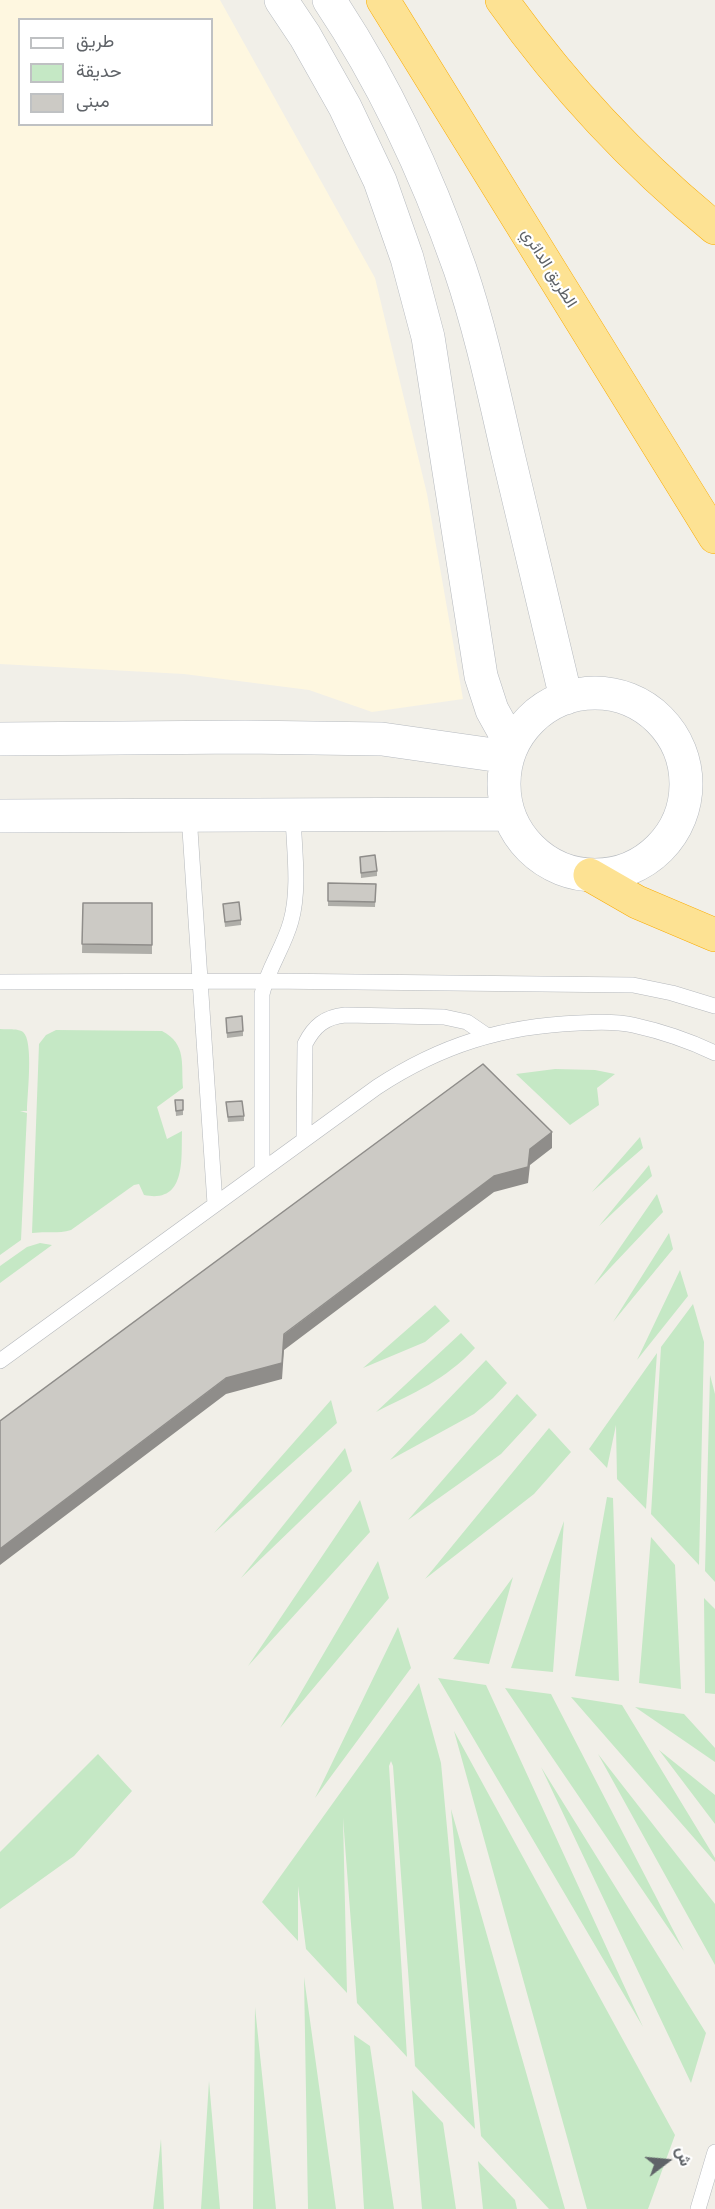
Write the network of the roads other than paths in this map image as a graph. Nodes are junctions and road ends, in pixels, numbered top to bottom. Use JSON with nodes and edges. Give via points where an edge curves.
{"nodes":[{"id":1,"x":281,"y":0,"type":"edge"},
{"id":2,"x":329,"y":0,"type":"edge"},
{"id":3,"x":382,"y":0,"type":"edge"},
{"id":4,"x":502,"y":0,"type":"edge"},
{"id":5,"x":715,"y":228,"type":"edge"},
{"id":6,"x":715,"y":537,"type":"edge"},
{"id":7,"x":566,"y":698,"type":"junction"},
{"id":8,"x":0,"y":739,"type":"edge"},
{"id":9,"x":510,"y":752,"type":"junction"},
{"id":10,"x":509,"y":814,"type":"junction"},
{"id":11,"x":189,"y":815,"type":"junction"},
{"id":12,"x":293,"y":815,"type":"junction"},
{"id":13,"x":0,"y":816,"type":"edge"},
{"id":14,"x":590,"y":875,"type":"junction"},
{"id":15,"x":715,"y":935,"type":"edge"},
{"id":16,"x":201,"y":981,"type":"junction"},
{"id":17,"x":265,"y":981,"type":"junction"},
{"id":18,"x":0,"y":982,"type":"edge"},
{"id":19,"x":715,"y":1006,"type":"edge"},
{"id":20,"x":486,"y":1035,"type":"junction"},
{"id":21,"x":715,"y":1053,"type":"edge"},
{"id":22,"x":304,"y":1140,"type":"junction"},
{"id":23,"x":262,"y":1170,"type":"junction"},
{"id":24,"x":215,"y":1204,"type":"junction"},
{"id":25,"x":0,"y":1361,"type":"edge"},
{"id":26,"x":715,"y":2152,"type":"edge"},
{"id":27,"x":698,"y":2209,"type":"edge"}],
"edges":[{"from":1,"to":9,"type":"street","via":[[345,107],[380,181],[407,258],[428,337],[481,676]]},
{"from":2,"to":7,"type":"street","via":[[407,138],[460,270],[480,338]]},
{"from":3,"to":6,"type":"highway","name":"الطريق الدائري"},
{"from":4,"to":5,"type":"highway","via":[[584,104],[641,164]]},
{"from":7,"to":9,"type":"street","via":[[544,709],[526,725]]},
{"from":7,"to":14,"type":"street","via":[[584,694],[619,696],[650,712],[673,739],[685,773],[682,808],[667,840],[640,863],[607,875]]},
{"from":8,"to":9,"type":"street","via":[[382,739]]},
{"from":9,"to":10,"type":"street","via":[[504,786]]},
{"from":10,"to":12,"type":"street"},
{"from":10,"to":14,"type":"street","via":[[516,830],[540,857],[572,873]]},
{"from":11,"to":12,"type":"street"},
{"from":11,"to":13,"type":"street"},
{"from":11,"to":16,"type":"lane"},
{"from":12,"to":17,"type":"lane","via":[[294,909],[289,930]]},
{"from":14,"to":15,"type":"highway","via":[[637,902]]},
{"from":16,"to":17,"type":"lane"},
{"from":16,"to":18,"type":"lane"},
{"from":16,"to":24,"type":"lane"},
{"from":17,"to":19,"type":"lane","via":[[633,985]]},
{"from":17,"to":23,"type":"lane","via":[[261,1007]]},
{"from":20,"to":21,"type":"lane","via":[[558,1024],[631,1024]]},
{"from":20,"to":22,"type":"lane","via":[[403,1070]]},
{"from":20,"to":22,"type":"lane","via":[[467,1022],[444,1017],[332,1016],[311,1032],[305,1044]]},
{"from":22,"to":23,"type":"lane"},
{"from":23,"to":24,"type":"lane"},
{"from":24,"to":25,"type":"lane"},
{"from":26,"to":27,"type":"lane"}]}
